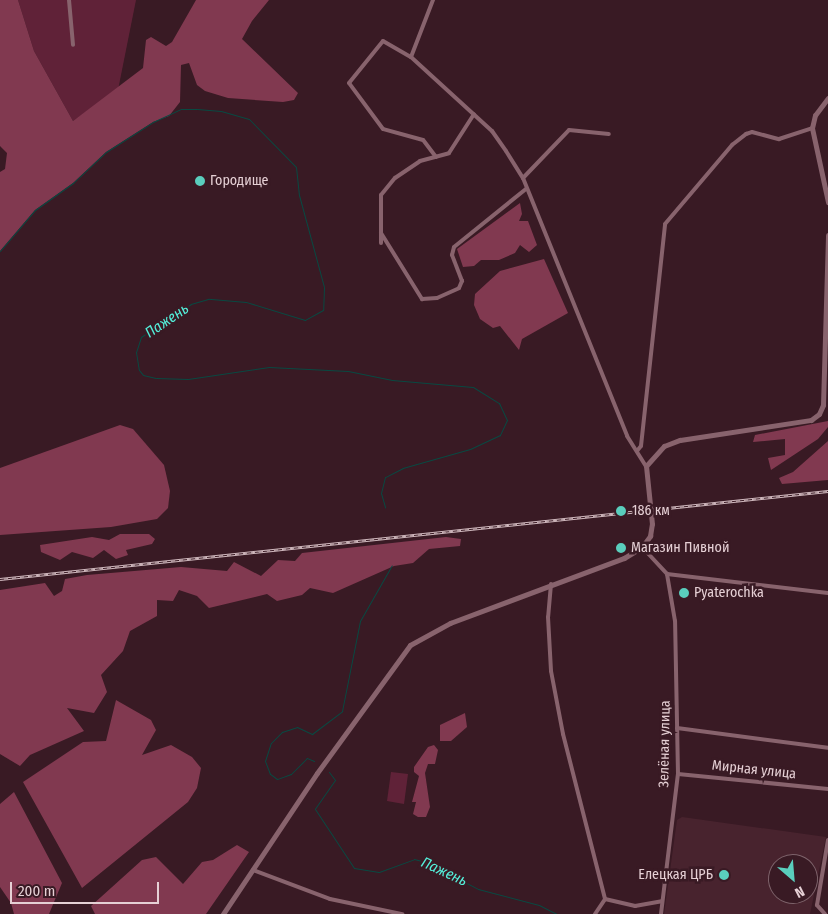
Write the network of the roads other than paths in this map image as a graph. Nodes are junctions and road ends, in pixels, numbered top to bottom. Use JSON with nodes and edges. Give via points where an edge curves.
{"nodes":[{"id":1,"x":69,"y":0,"type":"edge"},
{"id":2,"x":433,"y":0,"type":"edge"},
{"id":3,"x":73,"y":45,"type":"dead end"},
{"id":4,"x":411,"y":57,"type":"junction"},
{"id":5,"x":828,"y":98,"type":"edge"},
{"id":6,"x":474,"y":114,"type":"junction"},
{"id":7,"x":812,"y":128,"type":"junction"},
{"id":8,"x":609,"y":134,"type":"dead end"},
{"id":9,"x":436,"y":157,"type":"junction"},
{"id":10,"x":523,"y":178,"type":"junction"},
{"id":11,"x":526,"y":189,"type":"junction"},
{"id":12,"x":828,"y":202,"type":"edge"},
{"id":13,"x":381,"y":233,"type":"junction"},
{"id":14,"x":828,"y":235,"type":"edge"},
{"id":15,"x":381,"y":243,"type":"dead end"},
{"id":16,"x":637,"y":451,"type":"junction"},
{"id":17,"x":646,"y":466,"type":"junction"},
{"id":18,"x":642,"y":547,"type":"junction"},
{"id":19,"x":667,"y":574,"type":"junction"},
{"id":20,"x":551,"y":584,"type":"junction"},
{"id":21,"x":828,"y":593,"type":"edge"},
{"id":22,"x":677,"y":728,"type":"junction"},
{"id":23,"x":828,"y":748,"type":"edge"},
{"id":24,"x":678,"y":774,"type":"junction"},
{"id":25,"x":828,"y":789,"type":"edge"},
{"id":26,"x":828,"y":840,"type":"edge"},
{"id":27,"x":253,"y":870,"type":"junction"},
{"id":28,"x":605,"y":898,"type":"junction"},
{"id":29,"x":662,"y":901,"type":"junction"},
{"id":30,"x":222,"y":914,"type":"edge"},
{"id":31,"x":402,"y":914,"type":"edge"},
{"id":32,"x":595,"y":914,"type":"edge"},
{"id":33,"x":661,"y":914,"type":"edge"},
{"id":34,"x":824,"y":914,"type":"edge"}],
"edges":[{"from":1,"to":3,"type":"street"},
{"from":2,"to":4,"type":"street"},
{"from":4,"to":6,"type":"street"},
{"from":4,"to":9,"type":"street","via":[[383,42],[349,83],[384,129],[423,140]]},
{"from":5,"to":7,"type":"street","via":[[815,115]]},
{"from":6,"to":9,"type":"street","via":[[449,153]]},
{"from":6,"to":10,"type":"street","via":[[492,131]]},
{"from":7,"to":12,"type":"street"},
{"from":7,"to":16,"type":"street","via":[[779,140],[752,132],[746,134],[732,145],[665,224],[641,446]]},
{"from":8,"to":10,"type":"street","via":[[569,130]]},
{"from":9,"to":13,"type":"street","via":[[420,161],[396,178],[381,195]]},
{"from":10,"to":11,"type":"street"},
{"from":11,"to":13,"type":"street","via":[[454,247],[452,255],[462,281],[459,288],[437,298],[422,299]]},
{"from":11,"to":16,"type":"street","via":[[627,436]]},
{"from":13,"to":15,"type":"street"},
{"from":14,"to":17,"type":"street","via":[[823,404],[819,414],[811,420],[680,440],[664,446]]},
{"from":16,"to":17,"type":"street"},
{"from":17,"to":18,"type":"street","via":[[652,524],[650,536]]},
{"from":18,"to":19,"type":"street"},
{"from":18,"to":20,"type":"street","via":[[624,558]]},
{"from":19,"to":21,"type":"street"},
{"from":19,"to":22,"type":"street","name":"Зелёная улица","via":[[675,621]]},
{"from":20,"to":27,"type":"street","via":[[450,624],[410,644],[316,773]]},
{"from":20,"to":28,"type":"street","via":[[548,617],[551,672],[563,734]]},
{"from":22,"to":23,"type":"street"},
{"from":22,"to":24,"type":"street","name":"Зелёная улица"},
{"from":24,"to":25,"type":"street","name":"Мирная улица"},
{"from":24,"to":29,"type":"street","name":"Зелёная улица"},
{"from":26,"to":34,"type":"street","via":[[817,905]]},
{"from":27,"to":30,"type":"street"},
{"from":27,"to":31,"type":"street","via":[[330,900]]},
{"from":28,"to":29,"type":"street","via":[[635,906]]},
{"from":28,"to":32,"type":"street"},
{"from":29,"to":33,"type":"street","name":"Зелёная улица"}]}
